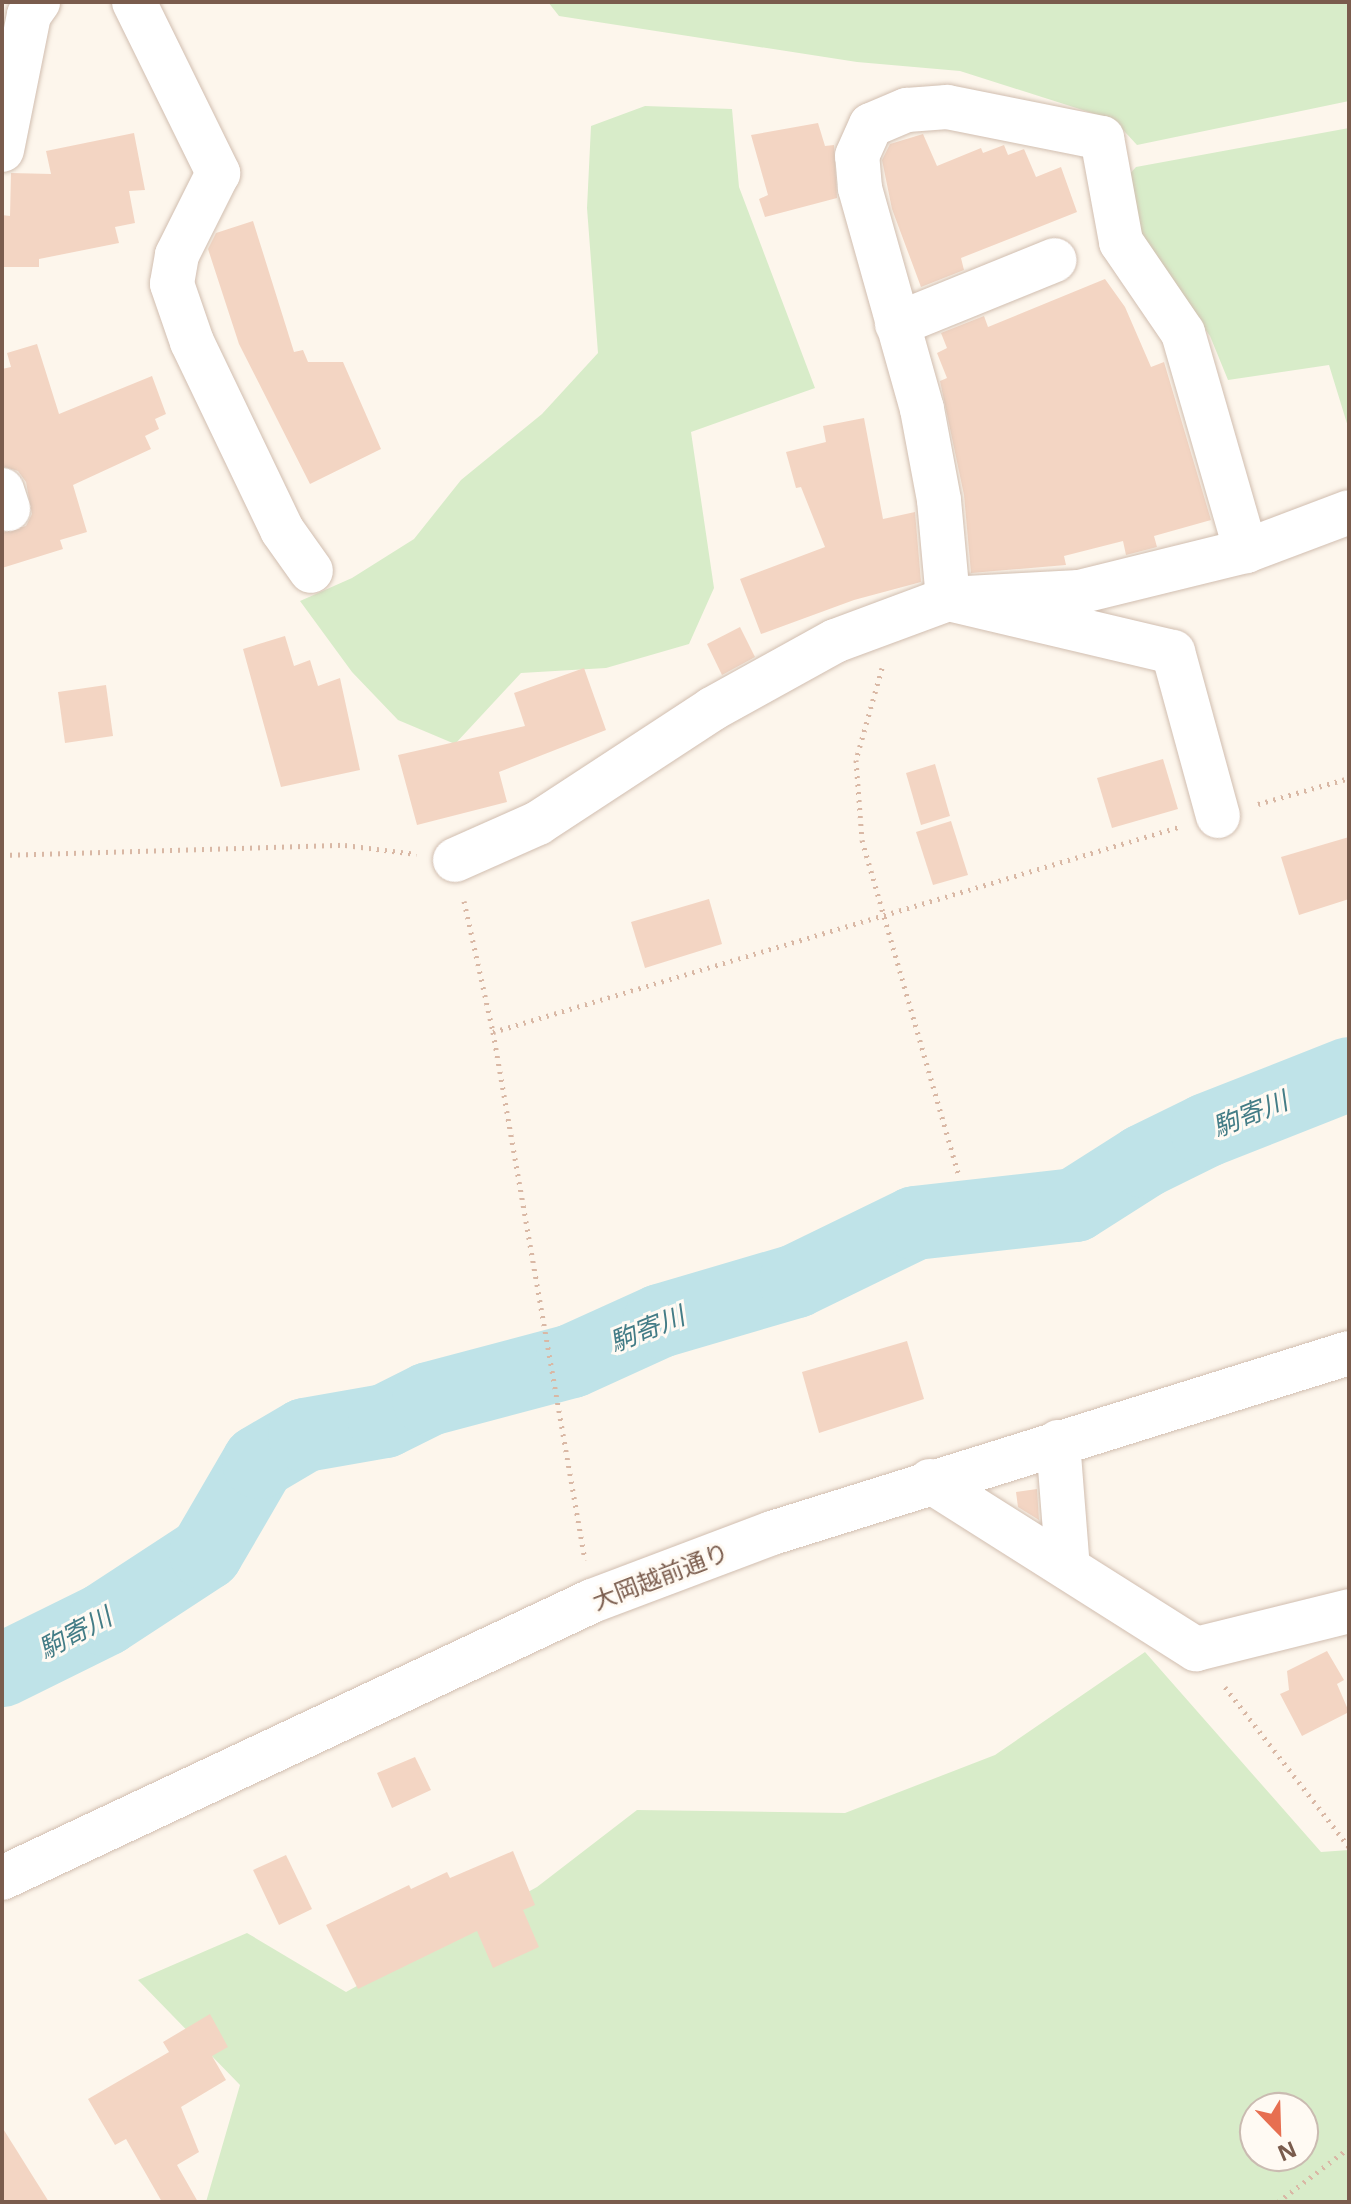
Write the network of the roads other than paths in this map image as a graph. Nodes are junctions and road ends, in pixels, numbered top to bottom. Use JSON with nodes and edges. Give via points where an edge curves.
{"nodes":[{"id":1,"x":38,"y":2,"type":"edge"},
{"id":2,"x":134,"y":2,"type":"edge"},
{"id":3,"x":2,"y":150,"type":"edge"},
{"id":4,"x":1055,"y":260,"type":"dead end"},
{"id":5,"x":897,"y":324,"type":"junction"},
{"id":6,"x":1349,"y":512,"type":"edge"},
{"id":7,"x":1246,"y":551,"type":"junction"},
{"id":8,"x":311,"y":571,"type":"dead end"},
{"id":9,"x":948,"y":599,"type":"junction"},
{"id":10,"x":1218,"y":816,"type":"road end"},
{"id":11,"x":455,"y":860,"type":"road end"},
{"id":12,"x":1349,"y":1353,"type":"edge"},
{"id":13,"x":1058,"y":1442,"type":"junction"},
{"id":14,"x":930,"y":1481,"type":"junction"},
{"id":15,"x":1068,"y":1568,"type":"junction"},
{"id":16,"x":1349,"y":1611,"type":"edge"},
{"id":17,"x":2,"y":1878,"type":"edge"}],
"edges":[{"from":1,"to":3,"type":"street","via":[[29,15]]},
{"from":2,"to":8,"type":"street","via":[[218,173],[177,255],[172,284],[192,342],[282,530]]},
{"from":4,"to":5,"type":"street"},
{"from":5,"to":7,"type":"street","via":[[860,188],[857,156],[871,125],[907,110],[947,107],[1102,138],[1121,242],[1183,333]]},
{"from":5,"to":9,"type":"street","via":[[933,469]]},
{"from":6,"to":7,"type":"street"},
{"from":7,"to":9,"type":"street","via":[[1079,592]]},
{"from":9,"to":10,"type":"street","via":[[1173,652]]},
{"from":9,"to":11,"type":"street","via":[[835,641],[712,709],[538,823]]},
{"from":12,"to":13,"type":"street","name":"大岡越前通り"},
{"from":13,"to":14,"type":"street","name":"大岡越前通り"},
{"from":13,"to":15,"type":"street"},
{"from":14,"to":15,"type":"street"},
{"from":14,"to":17,"type":"street","name":"大岡越前通り","via":[[592,1601]]},
{"from":15,"to":16,"type":"street","via":[[1196,1649]]}]}
